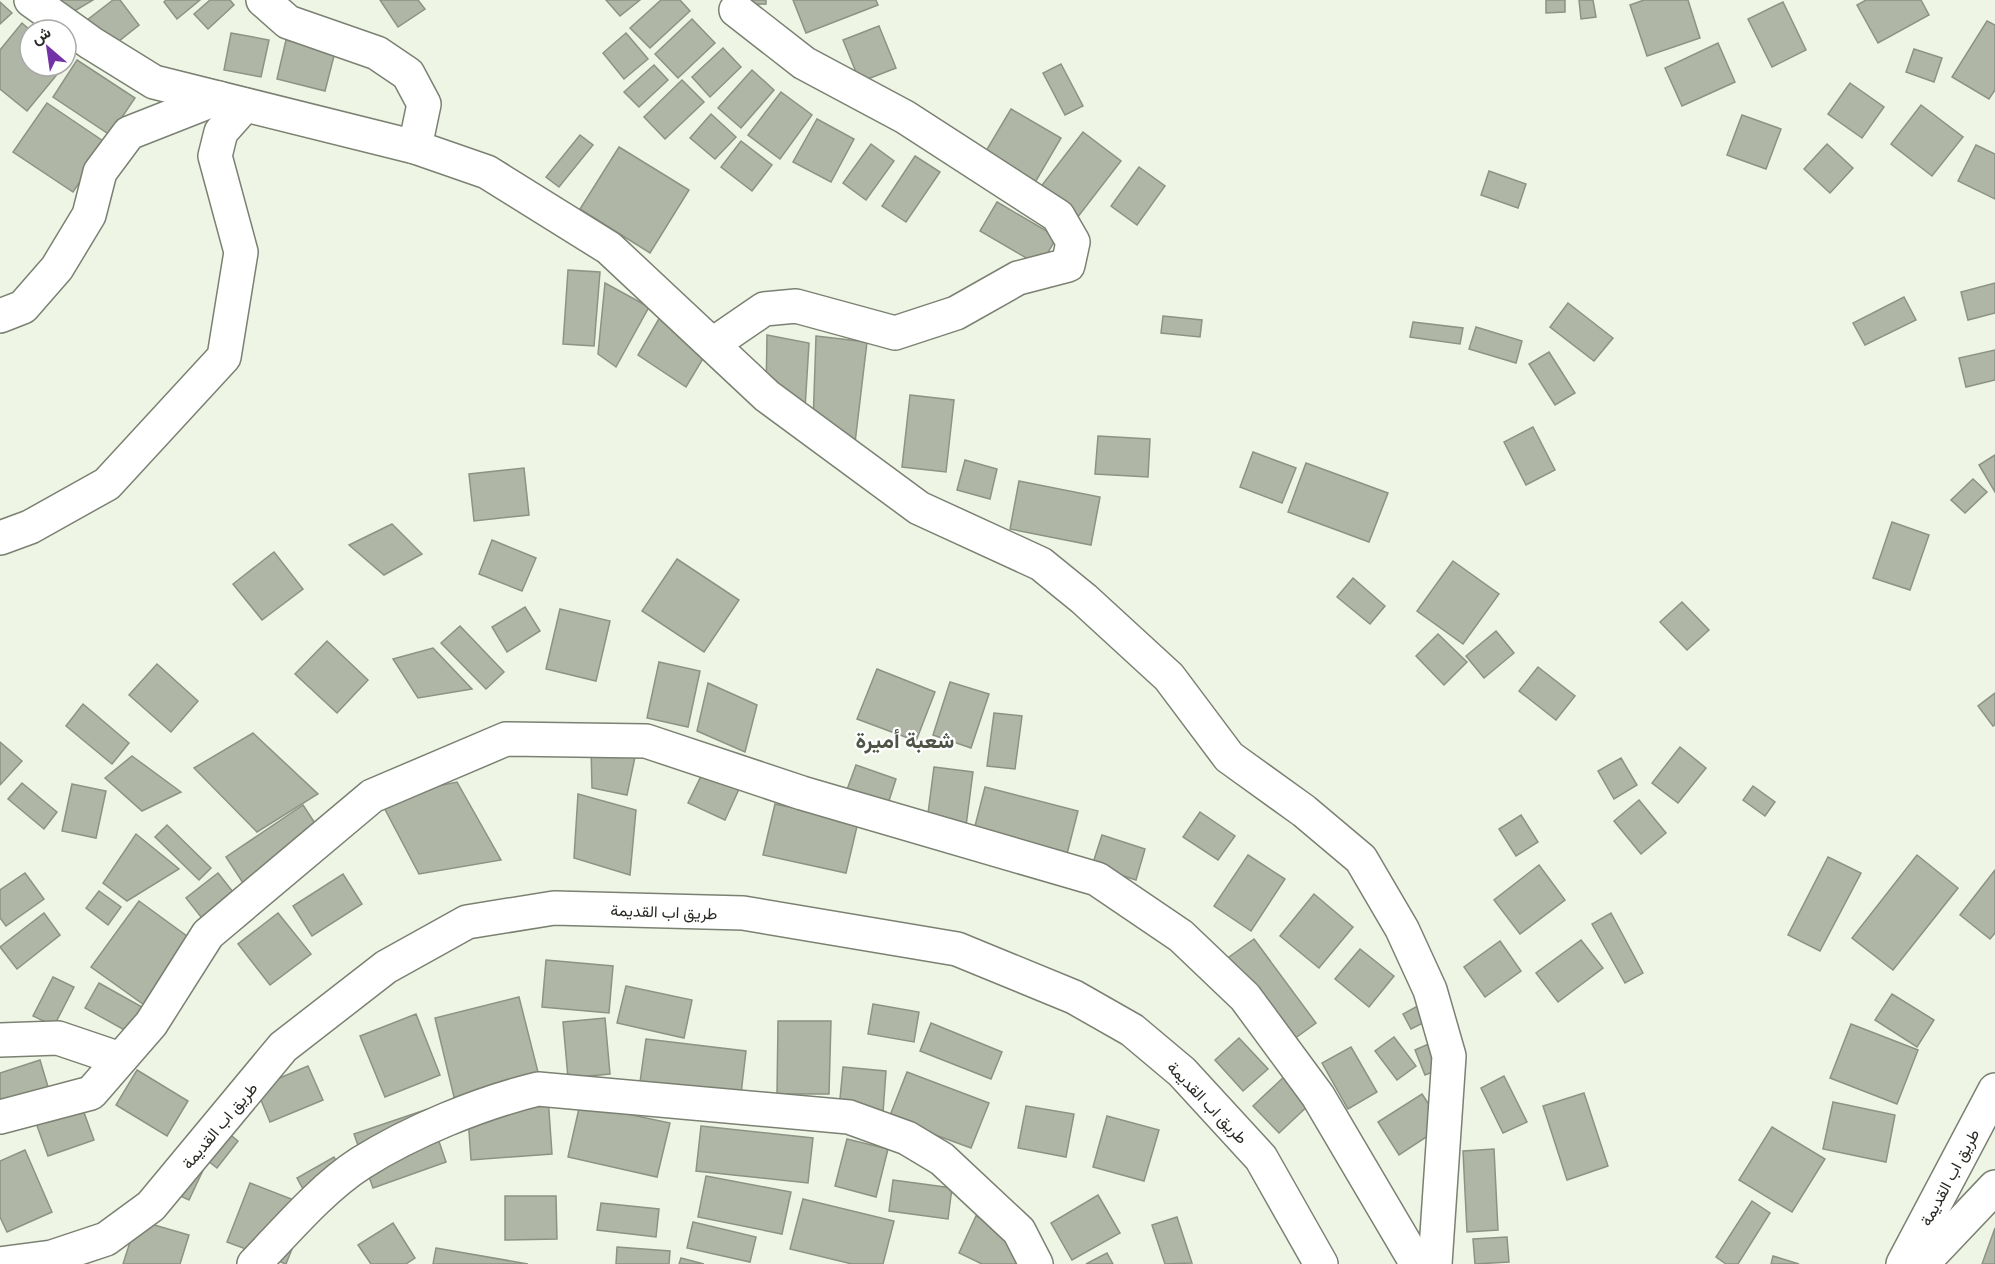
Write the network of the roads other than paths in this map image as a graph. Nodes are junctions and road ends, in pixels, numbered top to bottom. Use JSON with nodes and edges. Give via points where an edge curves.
{"nodes":[{"id":1,"x":31,"y":0,"type":"edge"},
{"id":2,"x":263,"y":0,"type":"edge"},
{"id":3,"x":736,"y":10,"type":"dead end"},
{"id":4,"x":232,"y":101,"type":"junction"},
{"id":5,"x":415,"y":147,"type":"junction"},
{"id":6,"x":0,"y":316,"type":"edge"},
{"id":7,"x":713,"y":344,"type":"junction"},
{"id":8,"x":0,"y":538,"type":"edge"},
{"id":9,"x":0,"y":1040,"type":"edge"},
{"id":10,"x":120,"y":1059,"type":"junction"},
{"id":11,"x":1995,"y":1090,"type":"edge"},
{"id":12,"x":0,"y":1117,"type":"edge"},
{"id":13,"x":1995,"y":1187,"type":"edge"},
{"id":14,"x":0,"y":1264,"type":"edge"},
{"id":15,"x":254,"y":1264,"type":"edge"},
{"id":16,"x":1036,"y":1264,"type":"edge"},
{"id":17,"x":1321,"y":1264,"type":"edge"},
{"id":18,"x":1417,"y":1264,"type":"edge"},
{"id":19,"x":1436,"y":1264,"type":"edge"},
{"id":20,"x":1903,"y":1264,"type":"edge"},
{"id":21,"x":1922,"y":1264,"type":"edge"}],
"edges":[{"from":1,"to":4,"type":"street","via":[[154,82]]},
{"from":2,"to":5,"type":"street","via":[[288,22],[377,53],[408,74],[424,104]]},
{"from":3,"to":7,"type":"street","via":[[804,63],[905,117],[1058,216],[1073,242],[1068,265],[1018,278],[956,313],[895,333],[796,306],[764,309]]},
{"from":4,"to":5,"type":"street"},
{"from":4,"to":6,"type":"street","via":[[129,133],[100,172],[89,215],[57,268],[23,308]]},
{"from":4,"to":8,"type":"street","via":[[215,156],[241,252],[224,357],[107,484],[30,527]]},
{"from":5,"to":7,"type":"street","via":[[487,172],[609,248]]},
{"from":7,"to":19,"type":"street","via":[[767,396],[919,508],[1041,564],[1168,677],[1229,757],[1304,811],[1361,859],[1402,929],[1430,990],[1449,1056]]},
{"from":9,"to":10,"type":"street","via":[[58,1038]]},
{"from":10,"to":12,"type":"street","via":[[92,1093]]},
{"from":10,"to":18,"type":"street","via":[[151,1024],[208,934],[372,796],[506,739],[646,741],[802,793],[1097,879],[1181,936],[1245,998],[1318,1096]]},
{"from":11,"to":20,"type":"street","name":"طريق اب القديمة"},
{"from":13,"to":21,"type":"street"},
{"from":14,"to":17,"type":"street","name":"طريق اب القديمة","via":[[52,1257],[106,1239],[151,1206],[283,1047],[386,967],[467,922],[554,908],[743,913],[946,947],[1074,997],[1132,1030],[1182,1072],[1261,1158]]},
{"from":15,"to":16,"type":"street","via":[[309,1207],[360,1164],[493,1100],[538,1089],[849,1117],[907,1138],[942,1159],[1019,1231]]}]}
